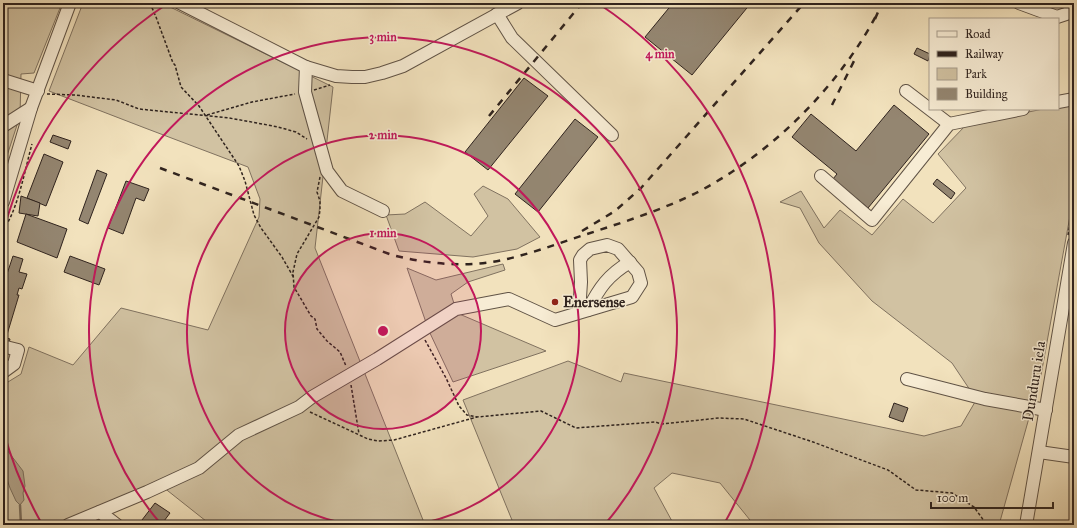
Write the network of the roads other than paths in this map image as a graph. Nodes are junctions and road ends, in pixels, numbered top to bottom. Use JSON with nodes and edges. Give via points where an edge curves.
{"nodes":[{"id":1,"x":70,"y":3,"type":"edge"},
{"id":2,"x":180,"y":3,"type":"edge"},
{"id":3,"x":518,"y":3,"type":"edge"},
{"id":4,"x":1019,"y":3,"type":"edge"},
{"id":5,"x":1071,"y":3,"type":"edge"},
{"id":6,"x":497,"y":14,"type":"junction"},
{"id":7,"x":306,"y":67,"type":"junction"},
{"id":8,"x":3,"y":80,"type":"edge"},
{"id":9,"x":38,"y":91,"type":"junction"},
{"id":10,"x":906,"y":91,"type":"dead end"},
{"id":11,"x":1074,"y":99,"type":"edge"},
{"id":12,"x":1059,"y":102,"type":"edge"},
{"id":13,"x":31,"y":108,"type":"junction"},
{"id":14,"x":929,"y":109,"type":"edge"},
{"id":15,"x":930,"y":110,"type":"edge"},
{"id":16,"x":1018,"y":110,"type":"edge"},
{"id":17,"x":948,"y":124,"type":"junction"},
{"id":18,"x":3,"y":126,"type":"edge"},
{"id":19,"x":612,"y":134,"type":"dead end"},
{"id":20,"x":821,"y":176,"type":"dead end"},
{"id":21,"x":3,"y":202,"type":"edge"},
{"id":22,"x":383,"y":211,"type":"dead end"},
{"id":23,"x":1074,"y":243,"type":"edge"},
{"id":24,"x":630,"y":262,"type":"junction"},
{"id":25,"x":583,"y":312,"type":"junction"},
{"id":26,"x":9,"y":356,"type":"edge"},
{"id":27,"x":3,"y":372,"type":"edge"},
{"id":28,"x":908,"y":379,"type":"dead end"},
{"id":29,"x":1046,"y":410,"type":"junction"},
{"id":30,"x":1039,"y":452,"type":"junction"},
{"id":31,"x":1074,"y":457,"type":"edge"},
{"id":32,"x":100,"y":512,"type":"junction"},
{"id":33,"x":68,"y":525,"type":"edge"},
{"id":34,"x":117,"y":525,"type":"edge"},
{"id":35,"x":1026,"y":525,"type":"edge"}],
"edges":[{"from":1,"to":9,"type":"street"},
{"from":2,"to":7,"type":"street"},
{"from":3,"to":6,"type":"street"},
{"from":4,"to":5,"type":"street","via":[[1057,17],[1068,13]]},
{"from":6,"to":7,"type":"street","via":[[393,70],[365,77],[336,76]]},
{"from":6,"to":19,"type":"street","via":[[512,38]]},
{"from":7,"to":22,"type":"street","via":[[305,92],[327,171],[342,191]]},
{"from":8,"to":9,"type":"street"},
{"from":9,"to":13,"type":"street"},
{"from":10,"to":14,"type":"street"},
{"from":11,"to":12,"type":"street"},
{"from":13,"to":18,"type":"street"},
{"from":13,"to":21,"type":"street"},
{"from":15,"to":17,"type":"street"},
{"from":16,"to":17,"type":"street"},
{"from":17,"to":20,"type":"street","via":[[872,220]]},
{"from":23,"to":29,"type":"street","name":"Dunduru iela"},
{"from":24,"to":25,"type":"street","via":[[616,270]]},
{"from":24,"to":25,"type":"street","via":[[638,272],[641,283],[632,298]]},
{"from":24,"to":25,"type":"street","via":[[618,249],[607,245],[583,255],[580,260]]},
{"from":25,"to":32,"type":"street","via":[[555,320],[509,299],[456,309],[299,407],[239,435],[198,468]]},
{"from":26,"to":27,"type":"street"},
{"from":28,"to":29,"type":"street","via":[[985,399]]},
{"from":29,"to":30,"type":"street","name":"Dunduru iela"},
{"from":30,"to":31,"type":"street"},
{"from":30,"to":35,"type":"street","name":"Dunduru iela"},
{"from":32,"to":33,"type":"street"},
{"from":32,"to":34,"type":"street"}]}
